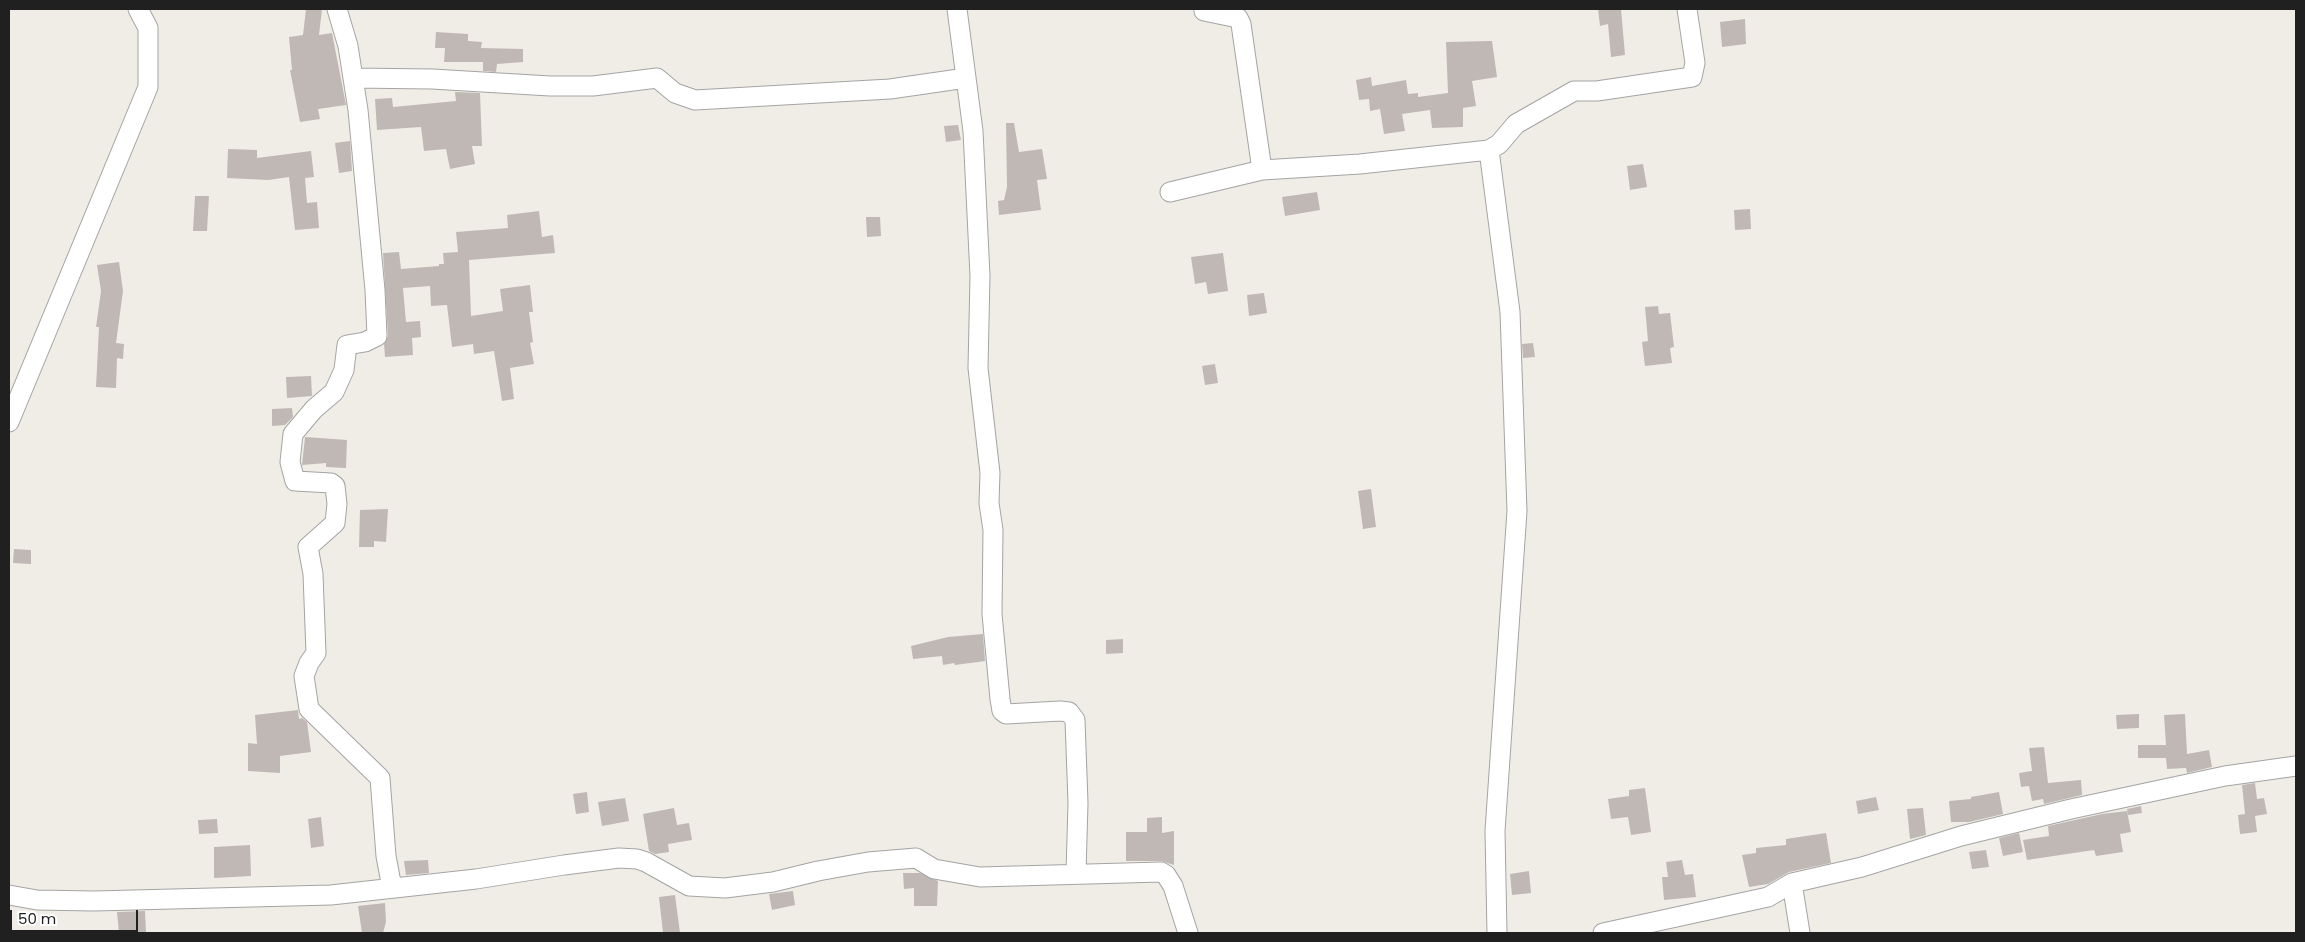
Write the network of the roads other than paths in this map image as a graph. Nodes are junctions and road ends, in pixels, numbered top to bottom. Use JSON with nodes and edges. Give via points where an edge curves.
{"nodes":[{"id":1,"x":138,"y":9,"type":"edge"},
{"id":2,"x":337,"y":9,"type":"edge"},
{"id":3,"x":957,"y":9,"type":"edge"},
{"id":4,"x":1687,"y":9,"type":"edge"},
{"id":5,"x":1204,"y":11,"type":"dead end"},
{"id":6,"x":353,"y":78,"type":"junction"},
{"id":7,"x":966,"y":78,"type":"junction"},
{"id":8,"x":1489,"y":150,"type":"junction"},
{"id":9,"x":1262,"y":170,"type":"junction"},
{"id":10,"x":1170,"y":192,"type":"dead end"},
{"id":11,"x":9,"y":422,"type":"edge"},
{"id":12,"x":2296,"y":766,"type":"edge"},
{"id":13,"x":1076,"y":873,"type":"junction"},
{"id":14,"x":1792,"y":882,"type":"junction"},
{"id":15,"x":392,"y":888,"type":"junction"},
{"id":16,"x":9,"y":895,"type":"edge"},
{"id":17,"x":1188,"y":933,"type":"edge"},
{"id":18,"x":1497,"y":933,"type":"edge"},
{"id":19,"x":1603,"y":933,"type":"edge"},
{"id":20,"x":1800,"y":933,"type":"edge"}],
"edges":[{"from":1,"to":11,"type":"street","via":[[148,28],[148,87]]},
{"from":2,"to":6,"type":"street"},
{"from":3,"to":7,"type":"street"},
{"from":4,"to":8,"type":"street","via":[[1695,63],[1692,77],[1597,91],[1574,90],[1516,124],[1499,144]]},
{"from":5,"to":9,"type":"street","via":[[1238,18]]},
{"from":6,"to":7,"type":"street","via":[[432,78],[593,86],[657,78],[675,93],[695,100],[890,89]]},
{"from":6,"to":15,"type":"street","via":[[363,157],[377,336],[347,345],[344,370],[334,392],[293,434],[290,462],[295,481],[335,486],[337,504],[335,523],[308,547],[313,574],[316,653],[304,676],[309,709],[380,778]]},
{"from":7,"to":13,"type":"street","via":[[973,131],[980,276],[978,368],[990,473],[992,614],[1000,699],[1002,711],[1006,714],[1060,711],[1068,712],[1075,720]]},
{"from":8,"to":9,"type":"street","via":[[1360,164]]},
{"from":8,"to":18,"type":"street","via":[[1510,312],[1517,511],[1495,831]]},
{"from":9,"to":10,"type":"street"},
{"from":12,"to":14,"type":"street","via":[[2225,776],[2071,809],[1961,836],[1862,867]]},
{"from":13,"to":15,"type":"street","via":[[980,877],[934,869],[916,858],[868,862],[773,882],[700,888],[689,886],[646,862],[619,858]]},
{"from":13,"to":17,"type":"street","via":[[1154,871],[1166,875],[1179,901]]},
{"from":14,"to":19,"type":"street","via":[[1768,897]]},
{"from":14,"to":20,"type":"street"},
{"from":15,"to":16,"type":"street","via":[[285,898],[94,901],[38,900]]}]}
